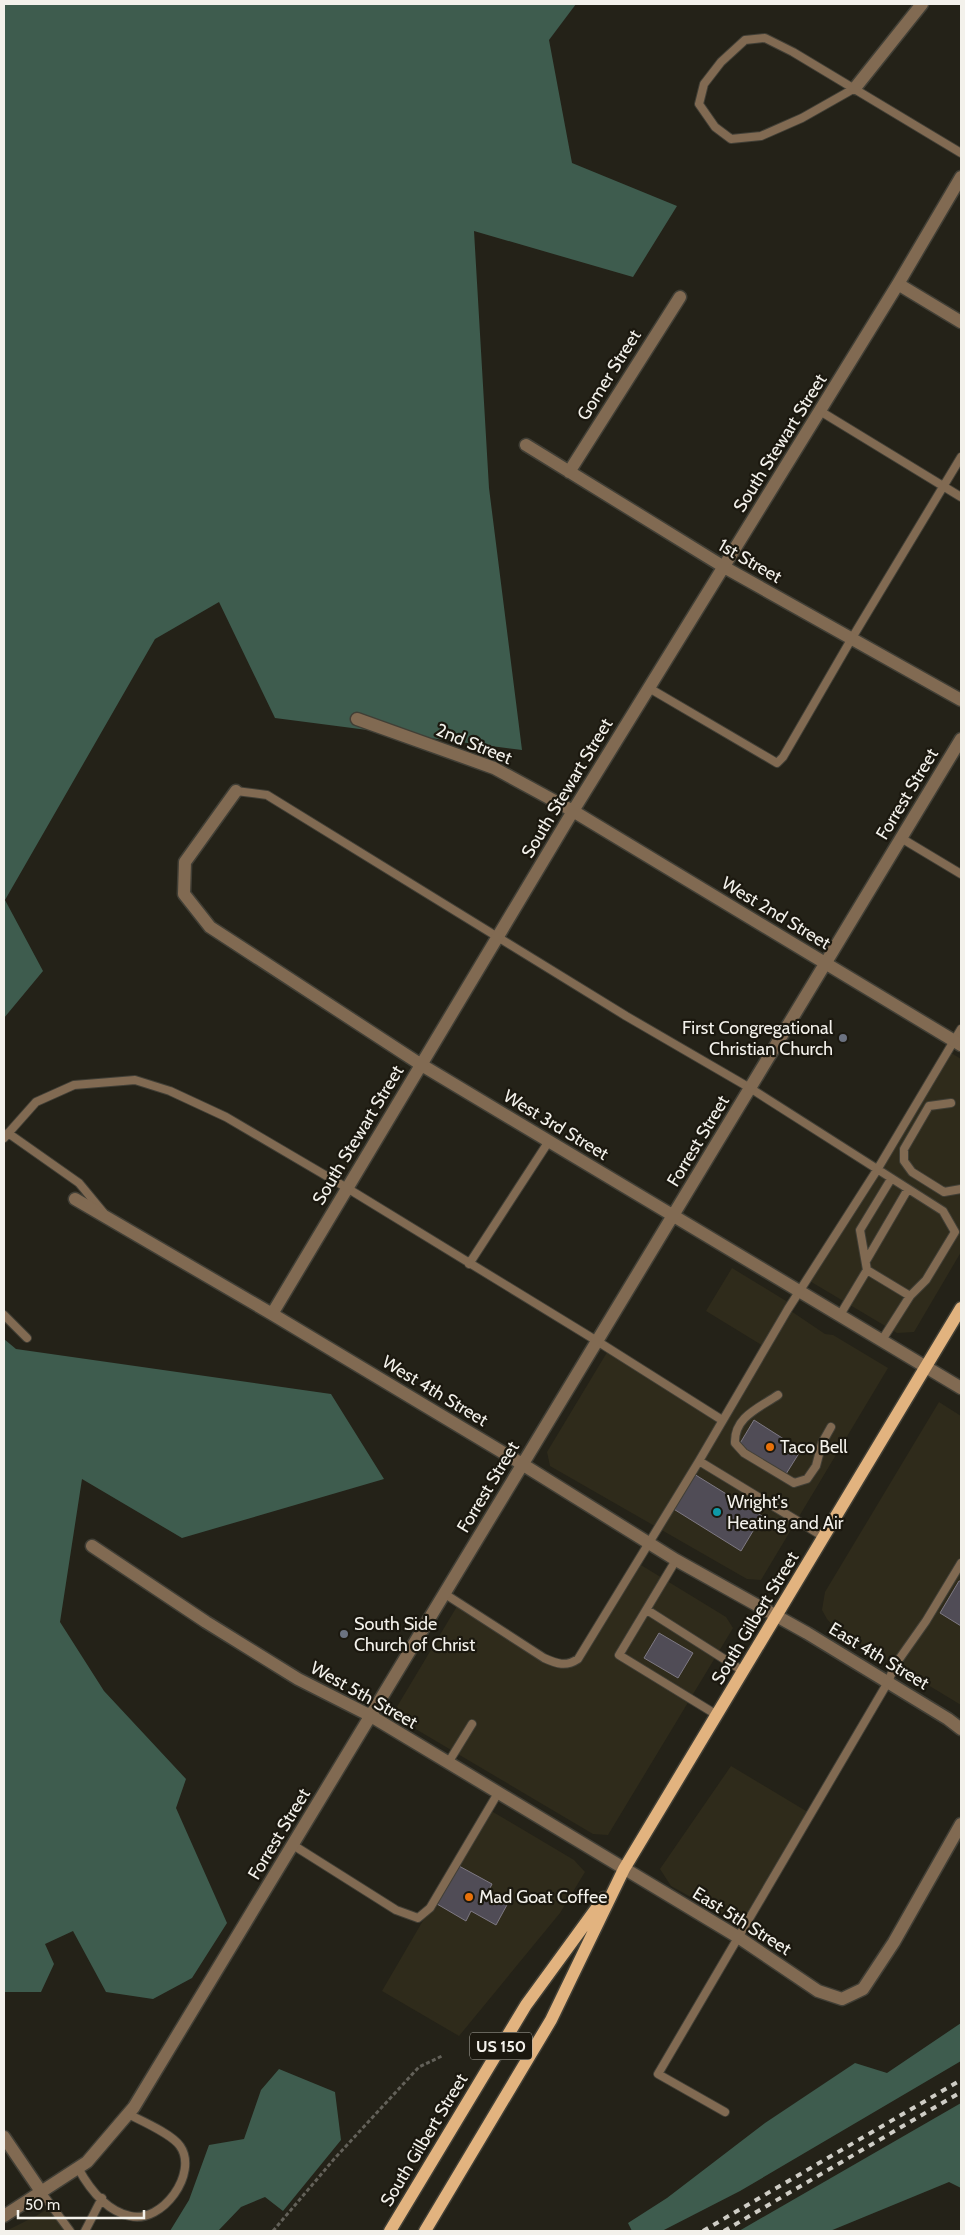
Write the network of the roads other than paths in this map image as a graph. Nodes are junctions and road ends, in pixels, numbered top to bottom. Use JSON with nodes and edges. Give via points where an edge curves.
{"nodes":[{"id":1,"x":922,"y":4,"type":"edge"},
{"id":2,"x":854,"y":88,"type":"junction"},
{"id":3,"x":961,"y":153,"type":"edge"},
{"id":4,"x":961,"y":177,"type":"edge"},
{"id":5,"x":898,"y":284,"type":"junction"},
{"id":6,"x":680,"y":297,"type":"dead end"},
{"id":7,"x":961,"y":322,"type":"edge"},
{"id":8,"x":820,"y":411,"type":"junction"},
{"id":9,"x":526,"y":445,"type":"dead end"},
{"id":10,"x":961,"y":457,"type":"edge"},
{"id":11,"x":569,"y":472,"type":"junction"},
{"id":12,"x":943,"y":487,"type":"junction"},
{"id":13,"x":961,"y":497,"type":"edge"},
{"id":14,"x":724,"y":567,"type":"junction"},
{"id":15,"x":852,"y":638,"type":"junction"},
{"id":16,"x":649,"y":688,"type":"junction"},
{"id":17,"x":961,"y":700,"type":"edge"},
{"id":18,"x":357,"y":718,"type":"dead end"},
{"id":19,"x":961,"y":739,"type":"edge"},
{"id":20,"x":236,"y":791,"type":"joint"},
{"id":21,"x":573,"y":812,"type":"junction"},
{"id":22,"x":901,"y":838,"type":"junction"},
{"id":23,"x":961,"y":874,"type":"edge"},
{"id":24,"x":497,"y":937,"type":"junction"},
{"id":25,"x":825,"y":963,"type":"junction"},
{"id":26,"x":961,"y":1029,"type":"edge"},
{"id":27,"x":958,"y":1043,"type":"edge"},
{"id":28,"x":420,"y":1064,"type":"junction"},
{"id":29,"x":750,"y":1088,"type":"junction"},
{"id":30,"x":951,"y":1103,"type":"dead end"},
{"id":31,"x":6,"y":1136,"type":"edge"},
{"id":32,"x":549,"y":1141,"type":"junction"},
{"id":33,"x":877,"y":1170,"type":"junction"},
{"id":34,"x":891,"y":1179,"type":"junction"},
{"id":35,"x":347,"y":1188,"type":"junction"},
{"id":36,"x":908,"y":1189,"type":"junction"},
{"id":37,"x":961,"y":1190,"type":"edge"},
{"id":38,"x":75,"y":1199,"type":"dead end"},
{"id":39,"x":674,"y":1214,"type":"junction"},
{"id":40,"x":109,"y":1219,"type":"junction"},
{"id":41,"x":866,"y":1261,"type":"junction"},
{"id":42,"x":469,"y":1264,"type":"junction"},
{"id":43,"x":867,"y":1270,"type":"junction"},
{"id":44,"x":800,"y":1291,"type":"junction"},
{"id":45,"x":910,"y":1296,"type":"junction"},
{"id":46,"x":961,"y":1308,"type":"edge"},
{"id":47,"x":272,"y":1314,"type":"junction"},
{"id":48,"x":4,"y":1315,"type":"edge"},
{"id":49,"x":840,"y":1315,"type":"junction"},
{"id":50,"x":27,"y":1338,"type":"dead end"},
{"id":51,"x":882,"y":1340,"type":"junction"},
{"id":52,"x":597,"y":1341,"type":"junction"},
{"id":53,"x":926,"y":1366,"type":"junction"},
{"id":54,"x":961,"y":1388,"type":"edge"},
{"id":55,"x":778,"y":1395,"type":"dead end"},
{"id":56,"x":722,"y":1420,"type":"junction"},
{"id":57,"x":831,"y":1427,"type":"dead end"},
{"id":58,"x":699,"y":1461,"type":"junction"},
{"id":59,"x":522,"y":1464,"type":"junction"},
{"id":60,"x":824,"y":1537,"type":"junction"},
{"id":61,"x":648,"y":1543,"type":"junction"},
{"id":62,"x":92,"y":1546,"type":"dead end"},
{"id":63,"x":676,"y":1560,"type":"junction"},
{"id":64,"x":961,"y":1563,"type":"edge"},
{"id":65,"x":445,"y":1594,"type":"junction"},
{"id":66,"x":646,"y":1610,"type":"junction"},
{"id":67,"x":776,"y":1617,"type":"junction"},
{"id":68,"x":743,"y":1671,"type":"junction"},
{"id":69,"x":888,"y":1682,"type":"junction"},
{"id":70,"x":717,"y":1715,"type":"junction"},
{"id":71,"x":371,"y":1716,"type":"junction"},
{"id":72,"x":472,"y":1724,"type":"dead end"},
{"id":73,"x":961,"y":1729,"type":"edge"},
{"id":74,"x":448,"y":1763,"type":"junction"},
{"id":75,"x":498,"y":1793,"type":"junction"},
{"id":76,"x":961,"y":1824,"type":"edge"},
{"id":77,"x":293,"y":1845,"type":"junction"},
{"id":78,"x":624,"y":1870,"type":"junction"},
{"id":79,"x":738,"y":1937,"type":"junction"},
{"id":80,"x":725,"y":2112,"type":"dead end"},
{"id":81,"x":128,"y":2114,"type":"junction"},
{"id":82,"x":4,"y":2137,"type":"edge"},
{"id":83,"x":78,"y":2168,"type":"junction"},
{"id":84,"x":42,"y":2193,"type":"junction"},
{"id":85,"x":102,"y":2198,"type":"junction"},
{"id":86,"x":4,"y":2216,"type":"edge"},
{"id":87,"x":70,"y":2231,"type":"edge"},
{"id":88,"x":85,"y":2231,"type":"edge"},
{"id":89,"x":390,"y":2231,"type":"edge"},
{"id":90,"x":426,"y":2231,"type":"edge"}],
"edges":[{"from":1,"to":2,"type":"street"},
{"from":2,"to":2,"type":"lane","via":[[802,118],[761,136],[731,139],[715,128],[699,104],[704,84],[744,40],[765,38]]},
{"from":2,"to":3,"type":"lane"},
{"from":4,"to":5,"type":"street","name":"South Stewart Street"},
{"from":5,"to":7,"type":"street"},
{"from":5,"to":8,"type":"street","name":"South Stewart Street"},
{"from":6,"to":11,"type":"street","name":"Gomer Street"},
{"from":8,"to":12,"type":"lane"},
{"from":8,"to":14,"type":"street","name":"South Stewart Street"},
{"from":9,"to":11,"type":"street","name":"1st Street"},
{"from":10,"to":12,"type":"lane"},
{"from":11,"to":14,"type":"street","name":"1st Street"},
{"from":12,"to":13,"type":"lane"},
{"from":12,"to":15,"type":"lane"},
{"from":14,"to":15,"type":"street","name":"1st Street"},
{"from":14,"to":16,"type":"street","name":"South Stewart Street"},
{"from":15,"to":16,"type":"lane","via":[[777,763]]},
{"from":15,"to":17,"type":"street","name":"1st Street"},
{"from":16,"to":21,"type":"street","name":"South Stewart Street"},
{"from":18,"to":21,"type":"street","name":"2nd Street","via":[[494,768]]},
{"from":19,"to":22,"type":"street","name":"Forrest Street"},
{"from":20,"to":24,"type":"lane","via":[[267,795]]},
{"from":20,"to":28,"type":"street","name":"West 3rd Street","via":[[185,862],[184,894],[210,927]]},
{"from":21,"to":24,"type":"street","name":"South Stewart Street"},
{"from":21,"to":25,"type":"street","name":"West 2nd Street"},
{"from":22,"to":23,"type":"lane"},
{"from":22,"to":25,"type":"street","name":"Forrest Street"},
{"from":24,"to":28,"type":"street","name":"South Stewart Street"},
{"from":24,"to":29,"type":"lane"},
{"from":25,"to":27,"type":"street","name":"West 2nd Street"},
{"from":25,"to":29,"type":"street","name":"Forrest Street"},
{"from":26,"to":27,"type":"lane"},
{"from":27,"to":33,"type":"lane"},
{"from":28,"to":32,"type":"street","name":"West 3rd Street"},
{"from":28,"to":35,"type":"street","name":"South Stewart Street"},
{"from":29,"to":33,"type":"lane"},
{"from":29,"to":39,"type":"street","name":"Forrest Street"},
{"from":30,"to":37,"type":"lane","via":[[929,1106],[904,1149],[904,1161],[912,1172],[944,1192]]},
{"from":31,"to":35,"type":"lane","via":[[36,1102],[74,1085],[135,1080],[170,1091],[226,1117]]},
{"from":31,"to":40,"type":"lane","via":[[79,1183]]},
{"from":32,"to":39,"type":"street","name":"West 3rd Street"},
{"from":32,"to":42,"type":"lane"},
{"from":33,"to":34,"type":"lane"},
{"from":33,"to":44,"type":"lane"},
{"from":34,"to":36,"type":"lane"},
{"from":34,"to":41,"type":"lane","via":[[860,1230]]},
{"from":35,"to":42,"type":"lane"},
{"from":35,"to":47,"type":"street","name":"South Stewart Street"},
{"from":36,"to":41,"type":"lane"},
{"from":36,"to":45,"type":"lane","via":[[943,1211],[955,1232],[926,1280]]},
{"from":38,"to":40,"type":"street","name":"West 4th Street"},
{"from":39,"to":44,"type":"street","name":"West 3rd Street"},
{"from":39,"to":52,"type":"street","name":"Forrest Street"},
{"from":40,"to":47,"type":"street","name":"West 4th Street"},
{"from":41,"to":43,"type":"lane"},
{"from":42,"to":52,"type":"lane"},
{"from":43,"to":45,"type":"lane"},
{"from":43,"to":49,"type":"lane"},
{"from":44,"to":49,"type":"street","name":"West 3rd Street"},
{"from":44,"to":56,"type":"lane"},
{"from":45,"to":51,"type":"lane"},
{"from":46,"to":53,"type":"main road","name":"South Gilbert Street","number":"US 150"},
{"from":47,"to":59,"type":"street","name":"West 4th Street"},
{"from":48,"to":50,"type":"lane"},
{"from":49,"to":51,"type":"street","name":"West 3rd Street"},
{"from":51,"to":53,"type":"street","name":"West 3rd Street"},
{"from":52,"to":56,"type":"lane"},
{"from":52,"to":59,"type":"street","name":"Forrest Street"},
{"from":53,"to":54,"type":"street","name":"West 3rd Street"},
{"from":53,"to":60,"type":"main road","name":"South Gilbert Street","number":"US 150"},
{"from":55,"to":57,"type":"lane","via":[[740,1421],[734,1432],[735,1443],[744,1453],[794,1483],[808,1479]]},
{"from":56,"to":58,"type":"lane"},
{"from":58,"to":60,"type":"lane"},
{"from":58,"to":61,"type":"lane"},
{"from":59,"to":61,"type":"street","name":"West 4th Street"},
{"from":59,"to":65,"type":"street","name":"Forrest Street"},
{"from":60,"to":67,"type":"main road","name":"South Gilbert Street","number":"US 150"},
{"from":61,"to":63,"type":"street","name":"West 4th Street"},
{"from":61,"to":65,"type":"lane","via":[[578,1658],[570,1664],[558,1664],[544,1658]]},
{"from":62,"to":71,"type":"street","name":"West 5th Street","via":[[298,1679]]},
{"from":63,"to":66,"type":"lane"},
{"from":63,"to":67,"type":"street","name":"West 4th Street"},
{"from":64,"to":69,"type":"lane","via":[[895,1665]]},
{"from":65,"to":71,"type":"street","name":"Forrest Street"},
{"from":66,"to":68,"type":"lane"},
{"from":66,"to":70,"type":"lane","via":[[619,1655]]},
{"from":67,"to":68,"type":"main road","name":"South Gilbert Street","number":"US 150"},
{"from":67,"to":69,"type":"street","name":"East 4th Street"},
{"from":68,"to":70,"type":"main road","name":"South Gilbert Street","number":"US 150"},
{"from":69,"to":73,"type":"street","name":"East 4th Street"},
{"from":69,"to":79,"type":"lane"},
{"from":70,"to":78,"type":"main road","name":"South Gilbert Street","number":"US 150"},
{"from":71,"to":74,"type":"street","name":"West 5th Street"},
{"from":71,"to":77,"type":"street","name":"Forrest Street"},
{"from":72,"to":74,"type":"lane"},
{"from":74,"to":75,"type":"street","name":"West 5th Street"},
{"from":75,"to":77,"type":"lane","via":[[430,1908],[418,1918],[396,1910]]},
{"from":75,"to":78,"type":"street","name":"West 5th Street"},
{"from":76,"to":79,"type":"street","name":"East 5th Street","via":[[894,1942],[863,1989],[842,1999],[818,1990]]},
{"from":77,"to":81,"type":"street","name":"Forrest Street"},
{"from":78,"to":79,"type":"street","name":"East 5th Street"},
{"from":78,"to":89,"type":"main road","name":"South Gilbert Street","number":"US 150","via":[[526,2005]]},
{"from":78,"to":90,"type":"main road","name":"South Gilbert Street","number":"US 150","via":[[552,2020]]},
{"from":79,"to":80,"type":"lane","via":[[658,2074]]},
{"from":81,"to":83,"type":"street","name":"Forrest Street","via":[[87,2162]]},
{"from":81,"to":85,"type":"lane","via":[[180,2144],[186,2156],[186,2170],[170,2199],[159,2210],[146,2216],[131,2217],[112,2209]]},
{"from":82,"to":84,"type":"street"},
{"from":83,"to":84,"type":"street","name":"Forrest Street"},
{"from":83,"to":85,"type":"lane","via":[[88,2186]]},
{"from":84,"to":86,"type":"street","name":"Forrest Street"},
{"from":84,"to":87,"type":"lane"},
{"from":85,"to":88,"type":"lane"}]}
